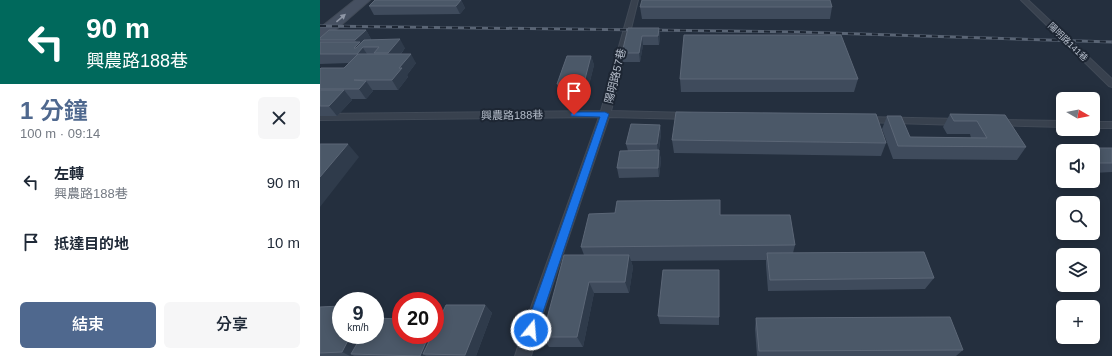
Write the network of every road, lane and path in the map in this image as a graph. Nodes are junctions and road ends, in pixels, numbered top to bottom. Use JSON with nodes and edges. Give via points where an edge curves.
{"nodes":[{"id":1,"x":344,"y":0,"type":"edge"},
{"id":2,"x":363,"y":0,"type":"edge"},
{"id":3,"x":635,"y":0,"type":"edge"},
{"id":4,"x":1024,"y":0,"type":"edge"},
{"id":5,"x":320,"y":20,"type":"edge"},
{"id":6,"x":320,"y":36,"type":"edge"},
{"id":7,"x":1112,"y":84,"type":"edge"},
{"id":8,"x":605,"y":114,"type":"junction"},
{"id":9,"x":700,"y":116,"type":"edge"},
{"id":10,"x":320,"y":117,"type":"edge"},
{"id":11,"x":858,"y":120,"type":"edge"},
{"id":12,"x":968,"y":122,"type":"edge"},
{"id":13,"x":984,"y":122,"type":"edge"},
{"id":14,"x":1056,"y":124,"type":"edge"},
{"id":15,"x":1100,"y":125,"type":"edge"},
{"id":16,"x":1112,"y":125,"type":"edge"},
{"id":17,"x":523,"y":356,"type":"edge"}],
"edges":[{"from":1,"to":5,"type":"main road"},
{"from":6,"to":2,"type":"main road","one_way":true},
{"from":3,"to":8,"type":"lane","name":"陽明路57巷"},
{"from":4,"to":7,"type":"lane","name":"陽明路141巷"},
{"from":8,"to":9,"type":"lane","name":"興農路188巷"},
{"from":8,"to":10,"type":"lane","name":"興農路188巷"},
{"from":8,"to":17,"type":"lane","name":"陽明路57巷"},
{"from":11,"to":12,"type":"lane"},
{"from":13,"to":14,"type":"lane"},
{"from":15,"to":16,"type":"lane"}]}
